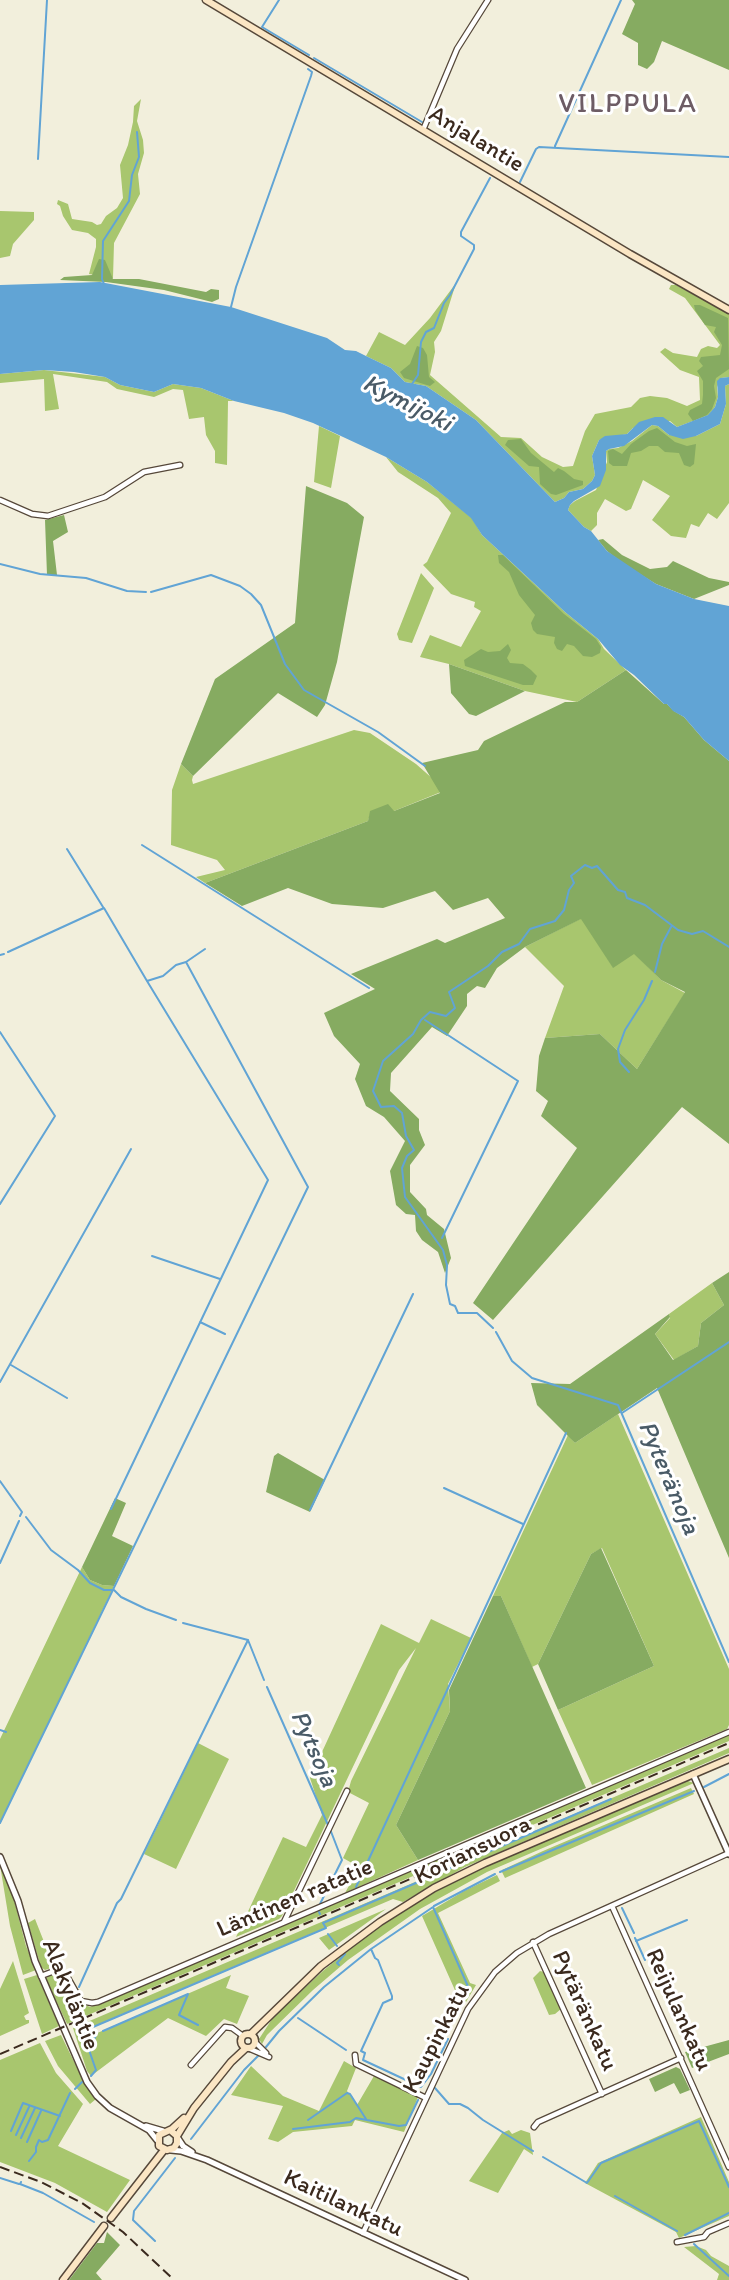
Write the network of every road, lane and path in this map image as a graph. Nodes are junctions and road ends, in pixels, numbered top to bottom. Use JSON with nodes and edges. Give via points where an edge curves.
{"nodes":[{"id":1,"x":205,"y":0,"type":"edge"},
{"id":2,"x":488,"y":0,"type":"edge"},
{"id":3,"x":423,"y":130,"type":"junction"},
{"id":4,"x":729,"y":310,"type":"edge"},
{"id":5,"x":180,"y":466,"type":"dead end"},
{"id":6,"x":0,"y":500,"type":"edge"},
{"id":7,"x":729,"y":1732,"type":"edge"},
{"id":8,"x":729,"y":1759,"type":"edge"},
{"id":9,"x":694,"y":1774,"type":"junction"},
{"id":10,"x":347,"y":1791,"type":"dead end"},
{"id":11,"x":729,"y":1855,"type":"edge"},
{"id":12,"x":0,"y":1857,"type":"edge"},
{"id":13,"x":612,"y":1906,"type":"junction"},
{"id":14,"x":284,"y":1923,"type":"junction"},
{"id":15,"x":533,"y":1942,"type":"junction"},
{"id":16,"x":41,"y":1976,"type":"junction"},
{"id":17,"x":249,"y":2039,"type":"junction"},
{"id":18,"x":247,"y":2048,"type":"junction"},
{"id":19,"x":355,"y":2055,"type":"dead end"},
{"id":20,"x":681,"y":2058,"type":"junction"},
{"id":21,"x":231,"y":2062,"type":"junction"},
{"id":22,"x":191,"y":2065,"type":"dead end"},
{"id":23,"x":602,"y":2094,"type":"junction"},
{"id":24,"x":426,"y":2098,"type":"junction"},
{"id":25,"x":194,"y":2108,"type":"junction"},
{"id":26,"x":138,"y":2123,"type":"junction"},
{"id":27,"x":534,"y":2127,"type":"dead end"},
{"id":28,"x":167,"y":2131,"type":"junction"},
{"id":29,"x":177,"y":2137,"type":"junction"},
{"id":30,"x":158,"y":2141,"type":"junction"},
{"id":31,"x":168,"y":2150,"type":"junction"},
{"id":32,"x":207,"y":2160,"type":"junction"},
{"id":33,"x":729,"y":2167,"type":"edge"},
{"id":34,"x":145,"y":2174,"type":"junction"},
{"id":35,"x":111,"y":2218,"type":"dead end"},
{"id":36,"x":729,"y":2223,"type":"edge"},
{"id":37,"x":104,"y":2227,"type":"dead end"},
{"id":38,"x":363,"y":2233,"type":"junction"},
{"id":39,"x":677,"y":2242,"type":"dead end"},
{"id":40,"x":63,"y":2280,"type":"edge"},
{"id":41,"x":465,"y":2280,"type":"edge"}],
"edges":[{"from":1,"to":3,"type":"main road","name":"Anjalantie"},
{"from":2,"to":3,"type":"street","via":[[457,50]]},
{"from":3,"to":4,"type":"main road","name":"Anjalantie"},
{"from":5,"to":6,"type":"street","via":[[144,472],[105,497],[48,516]]},
{"from":7,"to":14,"type":"street","name":"Läntinen ratatie"},
{"from":8,"to":9,"type":"main road","name":"Koriansuora"},
{"from":9,"to":11,"type":"street"},
{"from":9,"to":17,"type":"main road","name":"Koriansuora","via":[[435,1888],[321,1966]]},
{"from":10,"to":14,"type":"street"},
{"from":11,"to":13,"type":"street","name":"Kaupinkatu"},
{"from":12,"to":16,"type":"street","name":"Alakyläntie"},
{"from":13,"to":15,"type":"street","name":"Kaupinkatu"},
{"from":13,"to":20,"type":"street","name":"Reijulankatu"},
{"from":14,"to":16,"type":"street","name":"Läntinen ratatie","via":[[92,2003],[77,1997],[68,1978],[57,1970]]},
{"from":15,"to":23,"type":"street","name":"Pytäränkatu"},
{"from":15,"to":24,"type":"street","name":"Kaupinkatu","via":[[482,1988]]},
{"from":16,"to":26,"type":"street","name":"Alakyläntie","via":[[92,2090],[110,2108]]},
{"from":17,"to":18,"type":"main road"},
{"from":17,"to":18,"type":"street","via":[[269,2057]]},
{"from":17,"to":21,"type":"main road","name":"Koriansuora"},
{"from":17,"to":22,"type":"street","via":[[225,2027]]},
{"from":18,"to":21,"type":"main road","name":"Koriansuora"},
{"from":19,"to":24,"type":"street","via":[[356,2064]]},
{"from":20,"to":23,"type":"street"},
{"from":20,"to":33,"type":"street","name":"Reijulankatu"},
{"from":21,"to":25,"type":"main road","name":"Koriansuora"},
{"from":23,"to":27,"type":"street"},
{"from":24,"to":38,"type":"street","name":"Kaupinkatu"},
{"from":25,"to":28,"type":"main road","name":"Koriansuora"},
{"from":25,"to":29,"type":"main road","name":"Koriansuora"},
{"from":26,"to":28,"type":"street","name":"Alakyläntie"},
{"from":26,"to":30,"type":"street","name":"Alakyläntie"},
{"from":28,"to":29,"type":"main road"},
{"from":28,"to":30,"type":"main road","name":"Koriansuora"},
{"from":29,"to":31,"type":"main road","name":"Koriansuora"},
{"from":29,"to":32,"type":"street","name":"Kaitilankatu"},
{"from":30,"to":31,"type":"main road"},
{"from":30,"to":34,"type":"main road"},
{"from":31,"to":32,"type":"street","name":"Kaitilankatu"},
{"from":31,"to":34,"type":"main road"},
{"from":32,"to":38,"type":"street","name":"Kaitilankatu"},
{"from":34,"to":35,"type":"main road"},
{"from":36,"to":39,"type":"street","via":[[704,2237]]},
{"from":37,"to":40,"type":"main road"},
{"from":38,"to":41,"type":"street","name":"Kaitilankatu"}]}
